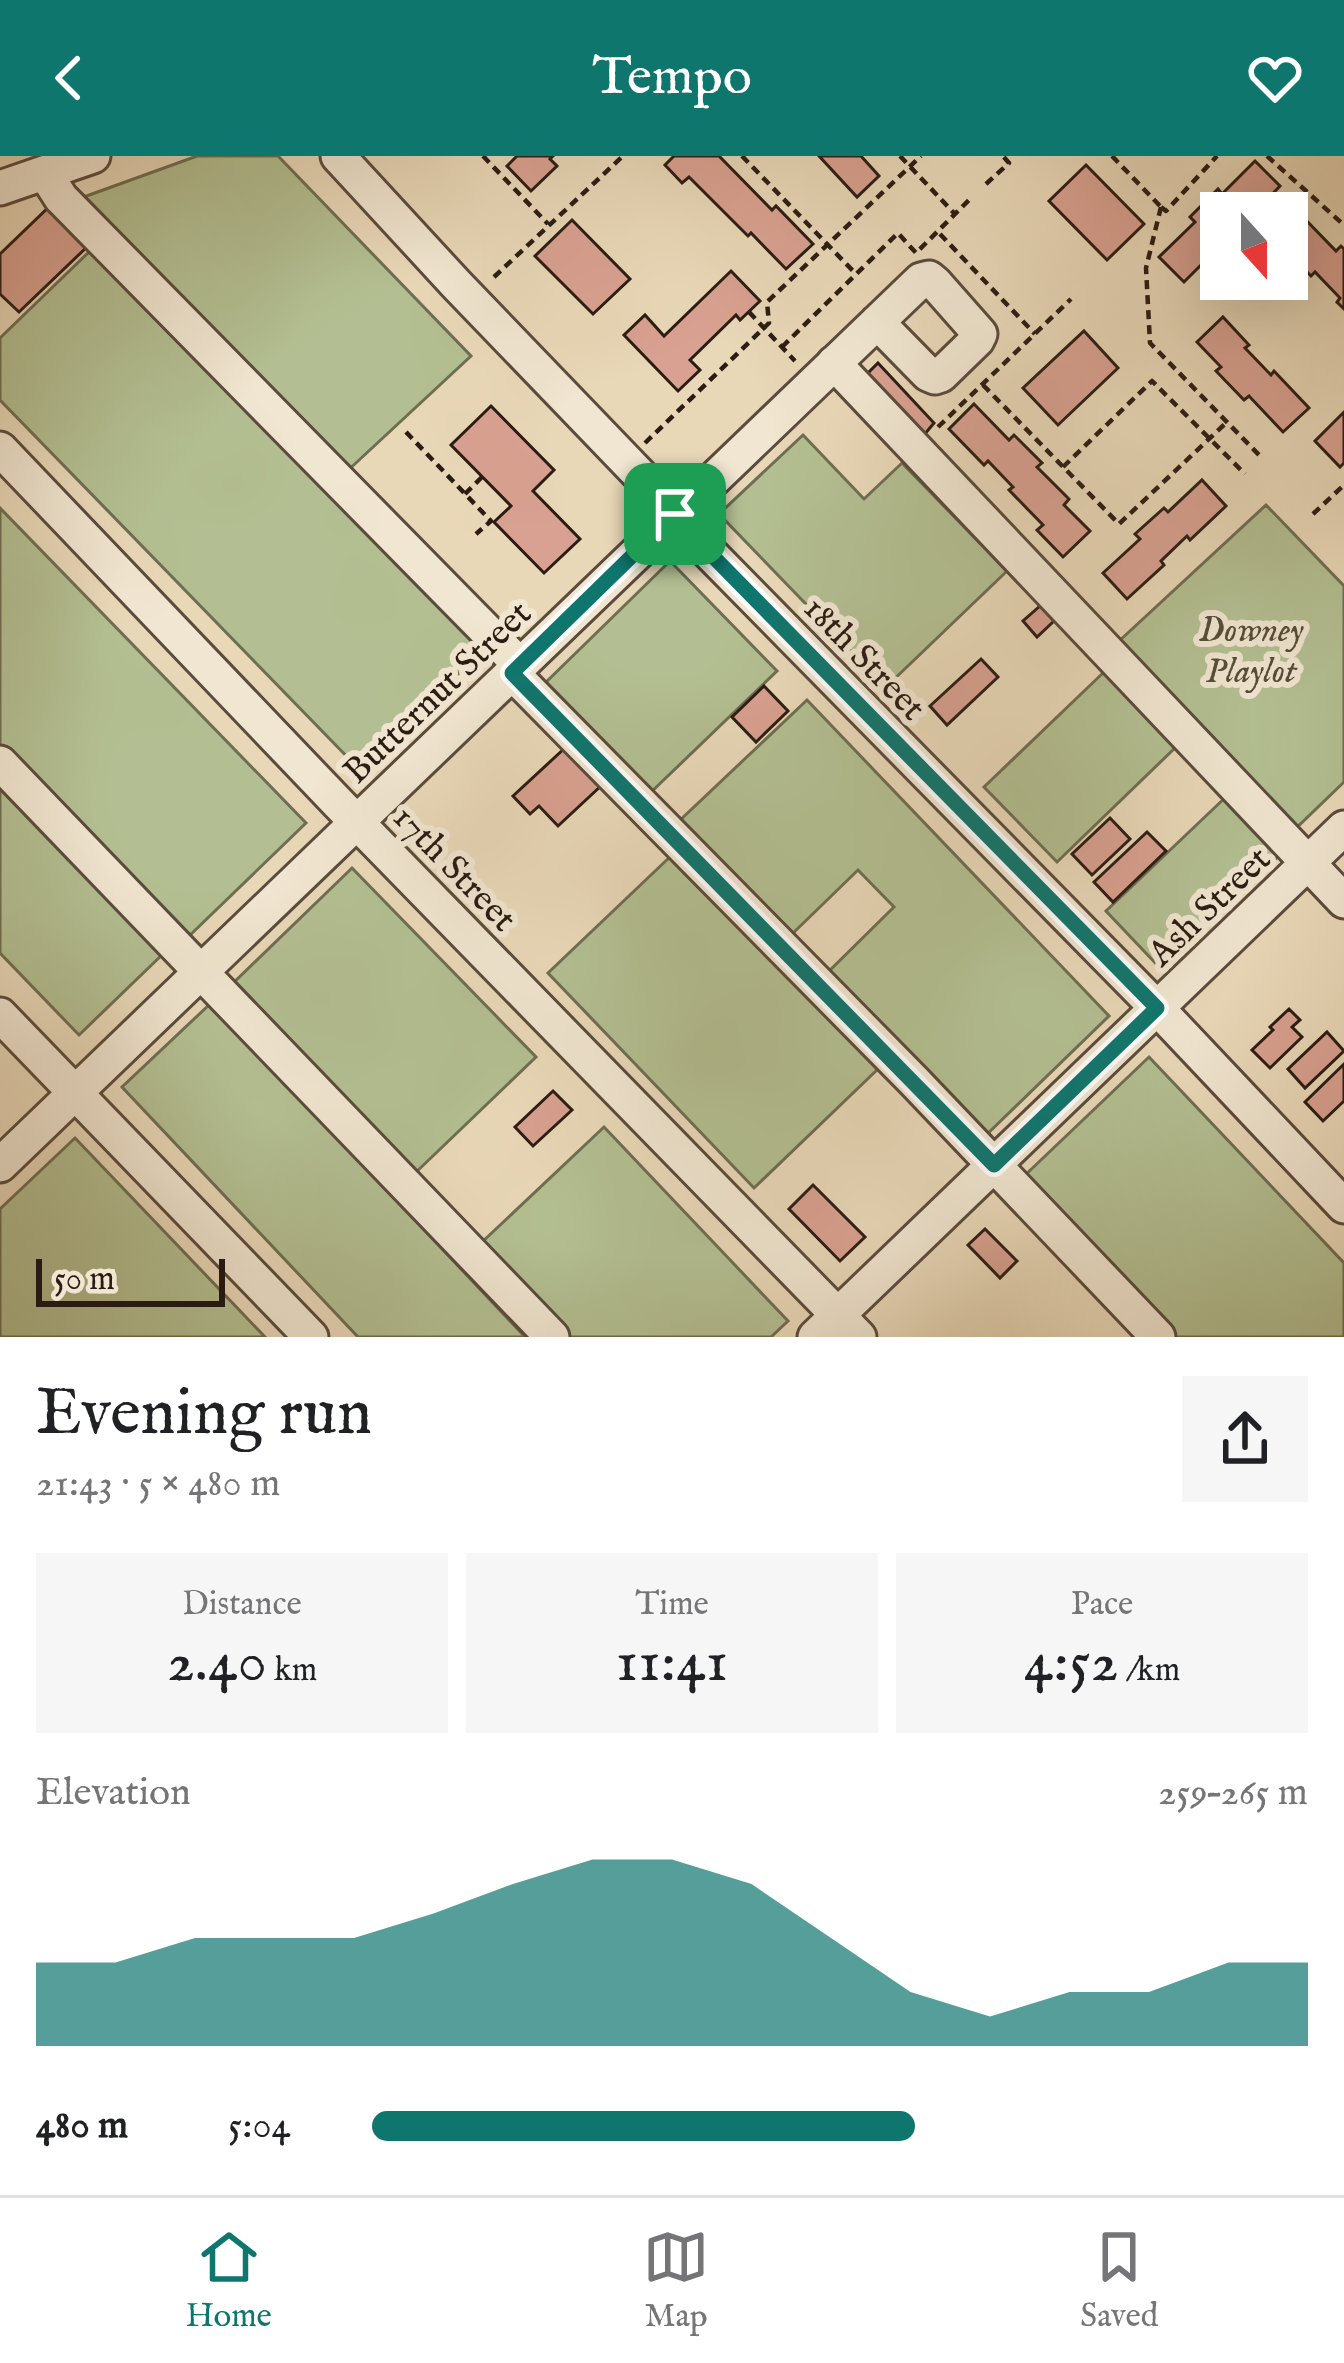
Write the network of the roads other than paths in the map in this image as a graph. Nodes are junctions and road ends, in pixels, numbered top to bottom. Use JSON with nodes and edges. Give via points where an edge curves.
{"nodes":[{"id":1,"x":93,"y":156,"type":"edge"},
{"id":2,"x":338,"y":156,"type":"edge"},
{"id":3,"x":45,"y":173,"type":"junction"},
{"id":4,"x":0,"y":188,"type":"edge"},
{"id":5,"x":0,"y":213,"type":"edge"},
{"id":6,"x":877,"y":322,"type":"junction"},
{"id":7,"x":834,"y":363,"type":"junction"},
{"id":8,"x":0,"y":449,"type":"edge"},
{"id":9,"x":675,"y":514,"type":"junction"},
{"id":10,"x":516,"y":669,"type":"junction"},
{"id":11,"x":0,"y":763,"type":"edge"},
{"id":12,"x":356,"y":821,"type":"junction"},
{"id":13,"x":1344,"y":828,"type":"edge"},
{"id":14,"x":1308,"y":863,"type":"junction"},
{"id":15,"x":1344,"y":901,"type":"edge"},
{"id":16,"x":200,"y":971,"type":"junction"},
{"id":17,"x":1157,"y":1008,"type":"junction"},
{"id":18,"x":0,"y":1016,"type":"edge"},
{"id":19,"x":75,"y":1093,"type":"junction"},
{"id":20,"x":0,"y":1165,"type":"edge"},
{"id":21,"x":994,"y":1165,"type":"junction"},
{"id":22,"x":1344,"y":1206,"type":"edge"},
{"id":23,"x":837,"y":1330,"type":"edge"},
{"id":24,"x":311,"y":1337,"type":"edge"},
{"id":25,"x":552,"y":1337,"type":"edge"},
{"id":26,"x":1158,"y":1337,"type":"edge"}],
"edges":[{"from":1,"to":3,"type":"street"},
{"from":2,"to":9,"type":"street","name":"18th Street"},
{"from":3,"to":4,"type":"street"},
{"from":3,"to":5,"type":"street"},
{"from":3,"to":10,"type":"street"},
{"from":6,"to":6,"type":"street","name":"Butternut Street","via":[[928,278],[980,334],[935,377]]},
{"from":6,"to":7,"type":"street","name":"Butternut Street"},
{"from":7,"to":9,"type":"street","name":"Butternut Street"},
{"from":7,"to":14,"type":"street"},
{"from":8,"to":12,"type":"street","name":"17th Street"},
{"from":9,"to":10,"type":"street","name":"Butternut Street"},
{"from":9,"to":17,"type":"street","name":"18th Street"},
{"from":10,"to":12,"type":"street","name":"Butternut Street"},
{"from":10,"to":21,"type":"street"},
{"from":11,"to":16,"type":"street"},
{"from":12,"to":16,"type":"street","name":"Butternut Street"},
{"from":12,"to":23,"type":"street","name":"17th Street"},
{"from":13,"to":14,"type":"street","name":"Ash Street"},
{"from":14,"to":15,"type":"street"},
{"from":14,"to":17,"type":"street","name":"Ash Street"},
{"from":16,"to":19,"type":"street","name":"Butternut Street"},
{"from":16,"to":25,"type":"street"},
{"from":17,"to":21,"type":"street","name":"Ash Street"},
{"from":17,"to":22,"type":"street","name":"18th Street"},
{"from":18,"to":19,"type":"street"},
{"from":19,"to":20,"type":"street","name":"Butternut Street"},
{"from":19,"to":24,"type":"street"},
{"from":21,"to":23,"type":"street","name":"Ash Street"},
{"from":21,"to":26,"type":"street"}]}
